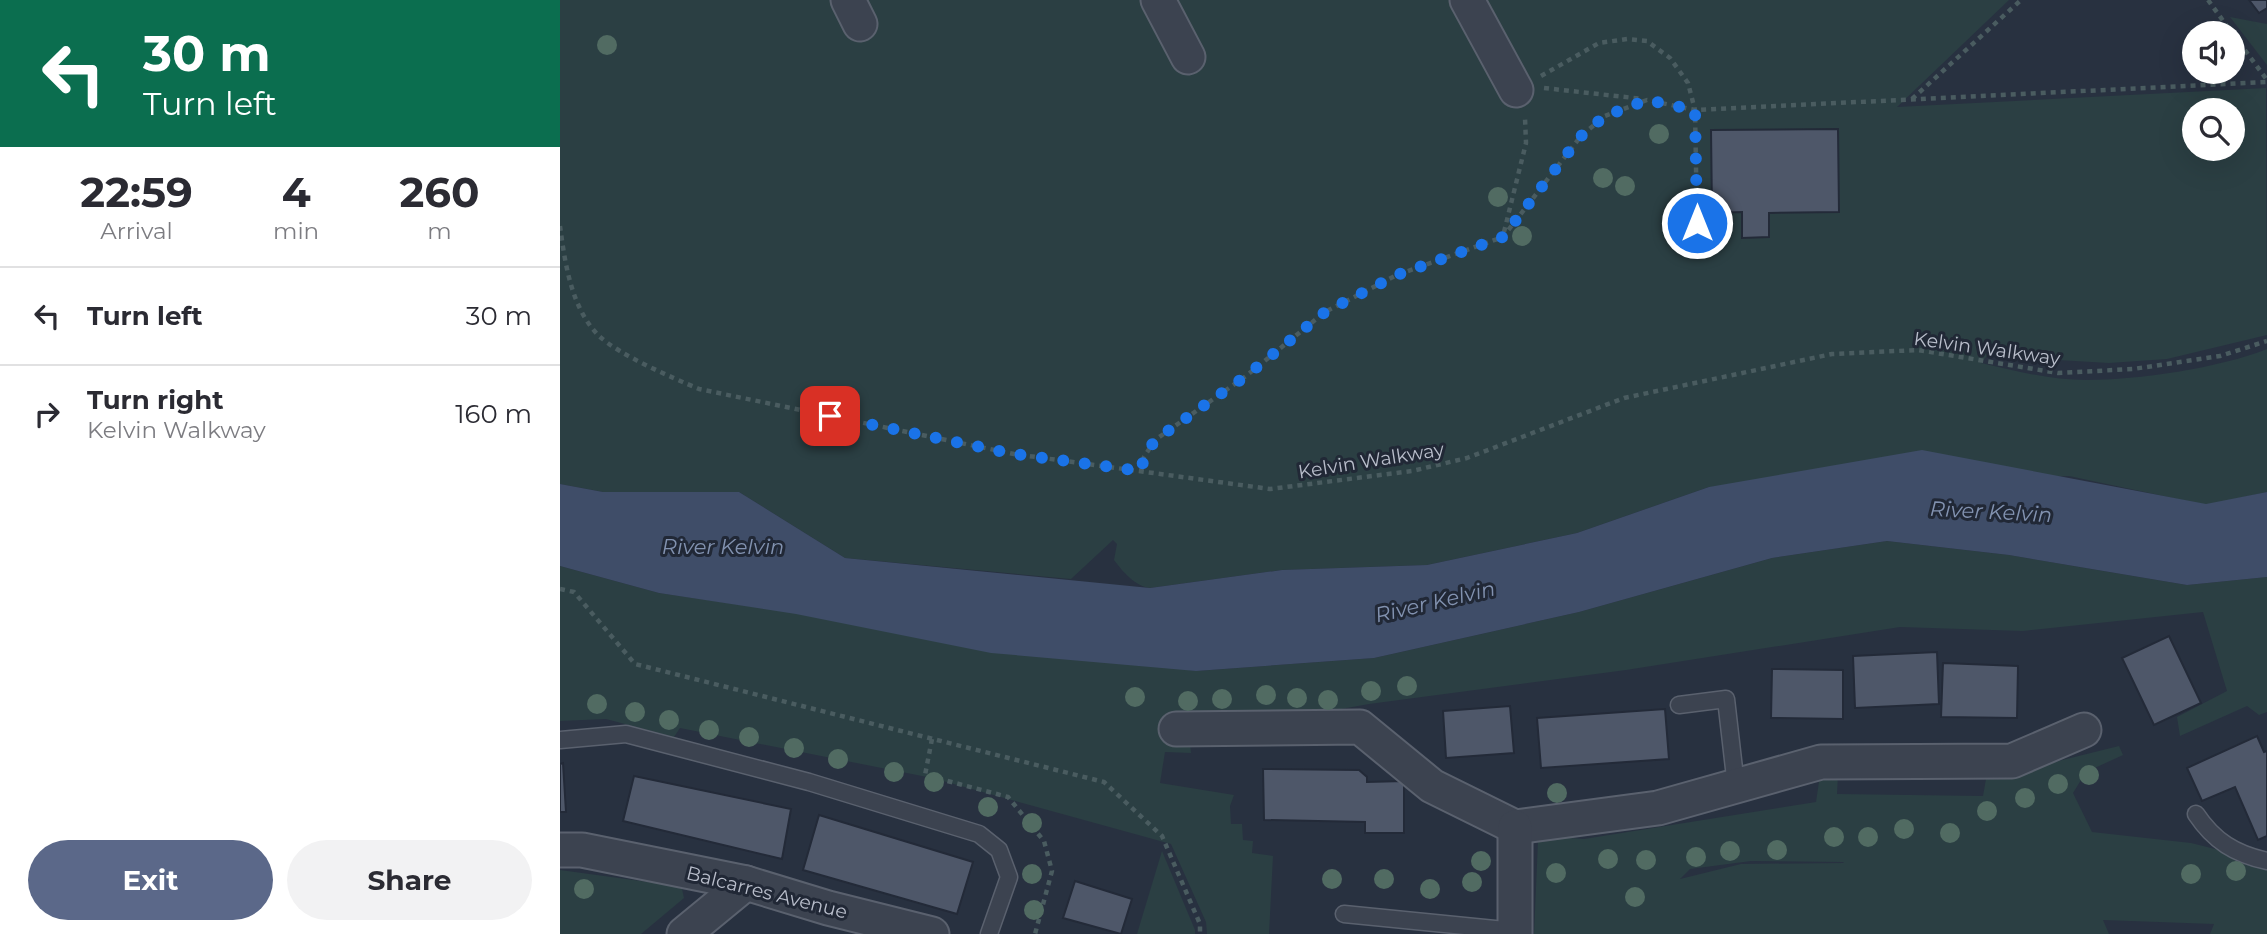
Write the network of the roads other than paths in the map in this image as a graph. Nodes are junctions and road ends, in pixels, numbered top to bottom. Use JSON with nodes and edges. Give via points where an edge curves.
{"nodes":[{"id":1,"x":1158,"y":0,"type":"edge"},
{"id":2,"x":1467,"y":0,"type":"edge"},
{"id":3,"x":1188,"y":57,"type":"dead end"},
{"id":4,"x":1516,"y":90,"type":"road end"},
{"id":5,"x":1679,"y":705,"type":"dead end"},
{"id":6,"x":1175,"y":729,"type":"dead end"},
{"id":7,"x":2084,"y":730,"type":"dead end"},
{"id":8,"x":560,"y":740,"type":"edge"},
{"id":9,"x":1736,"y":786,"type":"junction"},
{"id":10,"x":2196,"y":814,"type":"dead end"},
{"id":11,"x":1515,"y":827,"type":"junction"},
{"id":12,"x":560,"y":850,"type":"edge"},
{"id":13,"x":2267,"y":861,"type":"edge"},
{"id":14,"x":746,"y":883,"type":"junction"},
{"id":15,"x":1344,"y":914,"type":"dead end"},
{"id":16,"x":1515,"y":933,"type":"edge"},
{"id":17,"x":684,"y":934,"type":"edge"},
{"id":18,"x":932,"y":934,"type":"edge"},
{"id":19,"x":989,"y":934,"type":"edge"}],
"edges":[{"from":1,"to":3,"type":"street"},
{"from":2,"to":4,"type":"street"},
{"from":5,"to":9,"type":"lane","via":[[1726,699]]},
{"from":6,"to":11,"type":"street","via":[[1360,727],[1432,786]]},
{"from":7,"to":9,"type":"street","via":[[2012,761],[1821,762]]},
{"from":8,"to":19,"type":"lane","via":[[626,734],[809,782],[979,834],[999,850],[1009,877]]},
{"from":9,"to":11,"type":"street","via":[[1658,808]]},
{"from":10,"to":13,"type":"lane","via":[[2214,838],[2230,849]]},
{"from":11,"to":16,"type":"street"},
{"from":12,"to":14,"type":"street","name":"Balcarres Avenue","via":[[582,850]]},
{"from":14,"to":17,"type":"street"},
{"from":14,"to":18,"type":"street","name":"Balcarres Avenue"},
{"from":15,"to":16,"type":"lane"}]}
